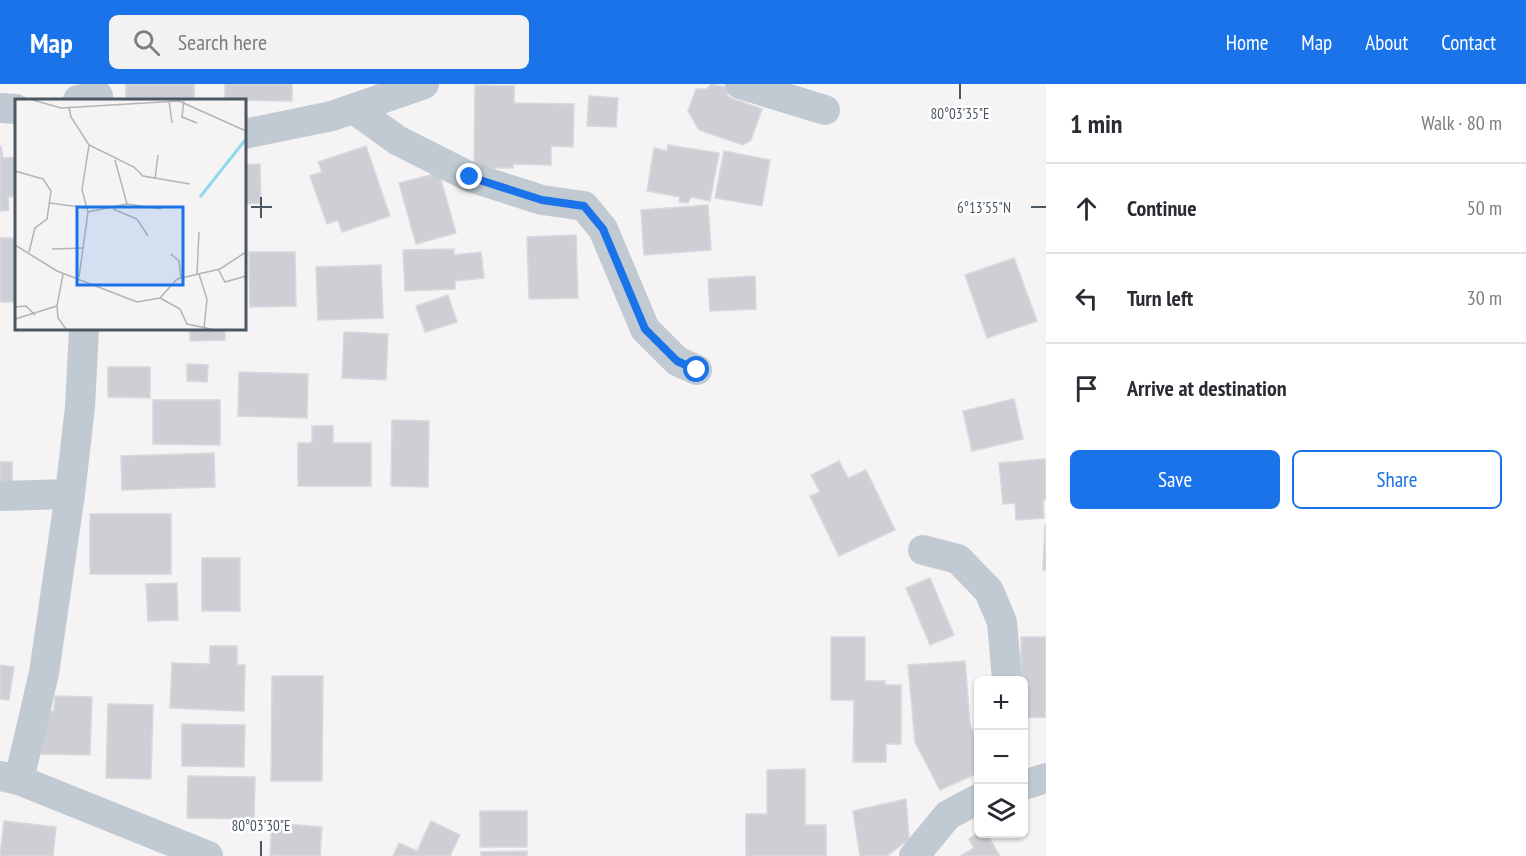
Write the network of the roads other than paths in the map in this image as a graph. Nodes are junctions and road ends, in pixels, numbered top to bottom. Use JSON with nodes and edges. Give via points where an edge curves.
{"nodes":[{"id":1,"x":424,"y":84,"type":"edge"},
{"id":2,"x":740,"y":84,"type":"edge"},
{"id":3,"x":0,"y":108,"type":"edge"},
{"id":4,"x":15,"y":109,"type":"edge"},
{"id":5,"x":354,"y":109,"type":"junction"},
{"id":6,"x":825,"y":110,"type":"dead end"},
{"id":7,"x":246,"y":134,"type":"edge"},
{"id":8,"x":84,"y":330,"type":"edge"},
{"id":9,"x":697,"y":370,"type":"dead end"},
{"id":10,"x":70,"y":494,"type":"junction"},
{"id":11,"x":0,"y":496,"type":"edge"},
{"id":12,"x":923,"y":550,"type":"dead end"},
{"id":13,"x":1007,"y":676,"type":"edge"},
{"id":14,"x":10,"y":778,"type":"edge"},
{"id":15,"x":1046,"y":778,"type":"edge"},
{"id":16,"x":1028,"y":783,"type":"edge"},
{"id":17,"x":974,"y":801,"type":"edge"},
{"id":18,"x":208,"y":856,"type":"edge"},
{"id":19,"x":914,"y":856,"type":"edge"}],
"edges":[{"from":1,"to":5,"type":"street"},
{"from":2,"to":6,"type":"street"},
{"from":3,"to":4,"type":"street"},
{"from":5,"to":7,"type":"street"},
{"from":5,"to":9,"type":"street","via":[[398,140],[470,177],[542,200],[584,206],[603,229],[645,329],[677,361]]},
{"from":8,"to":10,"type":"street","via":[[81,407]]},
{"from":10,"to":11,"type":"street"},
{"from":10,"to":14,"type":"street","via":[[44,673]]},
{"from":12,"to":13,"type":"street","via":[[957,559],[989,591],[1002,622]]},
{"from":14,"to":18,"type":"street"},
{"from":15,"to":16,"type":"street"},
{"from":17,"to":19,"type":"street","via":[[948,815]]}]}
